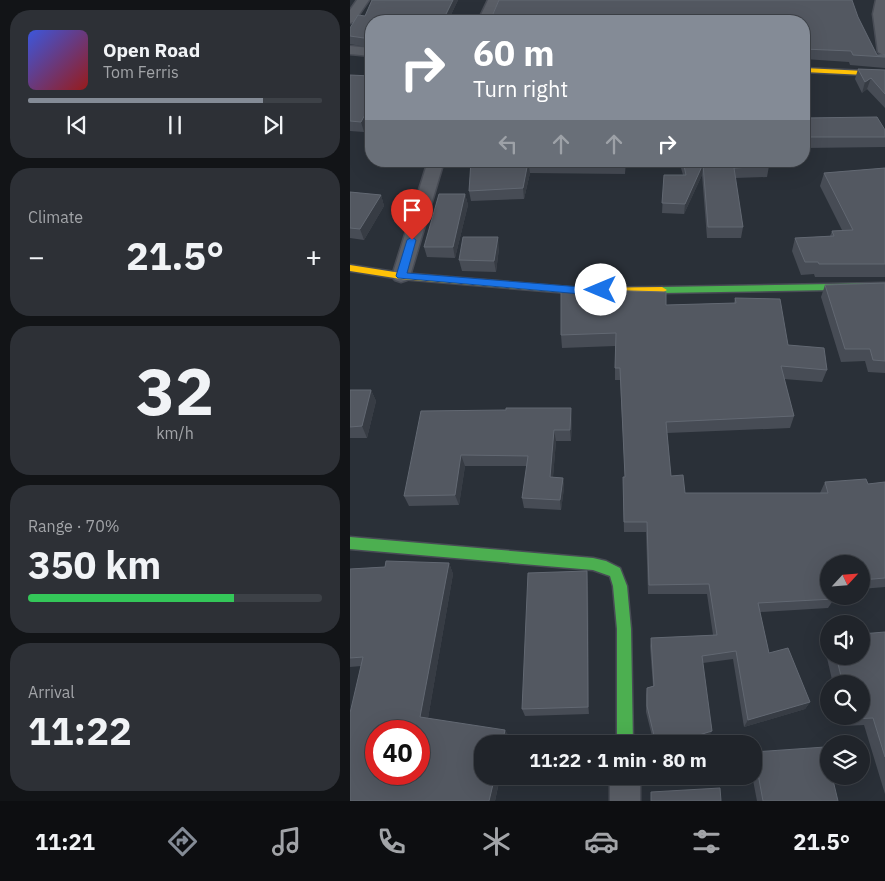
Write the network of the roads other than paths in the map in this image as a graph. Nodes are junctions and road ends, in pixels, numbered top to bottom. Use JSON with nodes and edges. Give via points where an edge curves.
{"nodes":[{"id":1,"x":363,"y":0,"type":"edge"},
{"id":2,"x":494,"y":0,"type":"edge"},
{"id":3,"x":882,"y":0,"type":"edge"},
{"id":4,"x":487,"y":15,"type":"edge"},
{"id":5,"x":350,"y":19,"type":"edge"},
{"id":6,"x":350,"y":50,"type":"edge"},
{"id":7,"x":365,"y":51,"type":"edge"},
{"id":8,"x":885,"y":52,"type":"edge"},
{"id":9,"x":810,"y":70,"type":"edge"},
{"id":10,"x":885,"y":74,"type":"edge"},
{"id":11,"x":434,"y":167,"type":"edge"},
{"id":12,"x":350,"y":268,"type":"edge"},
{"id":13,"x":401,"y":276,"type":"junction"},
{"id":14,"x":885,"y":286,"type":"edge"},
{"id":15,"x":350,"y":543,"type":"edge"},
{"id":16,"x":625,"y":735,"type":"edge"},
{"id":17,"x":625,"y":785,"type":"edge"},
{"id":18,"x":625,"y":801,"type":"edge"}],
"edges":[{"from":1,"to":5,"type":"street"},
{"from":2,"to":4,"type":"street"},
{"from":3,"to":8,"type":"street","via":[[879,14]]},
{"from":6,"to":7,"type":"street"},
{"from":9,"to":10,"type":"street"},
{"from":11,"to":13,"type":"street"},
{"from":12,"to":13,"type":"street"},
{"from":13,"to":14,"type":"street","via":[[581,291]]},
{"from":15,"to":16,"type":"street","via":[[606,567],[617,575],[623,600]]},
{"from":17,"to":18,"type":"street"}]}
